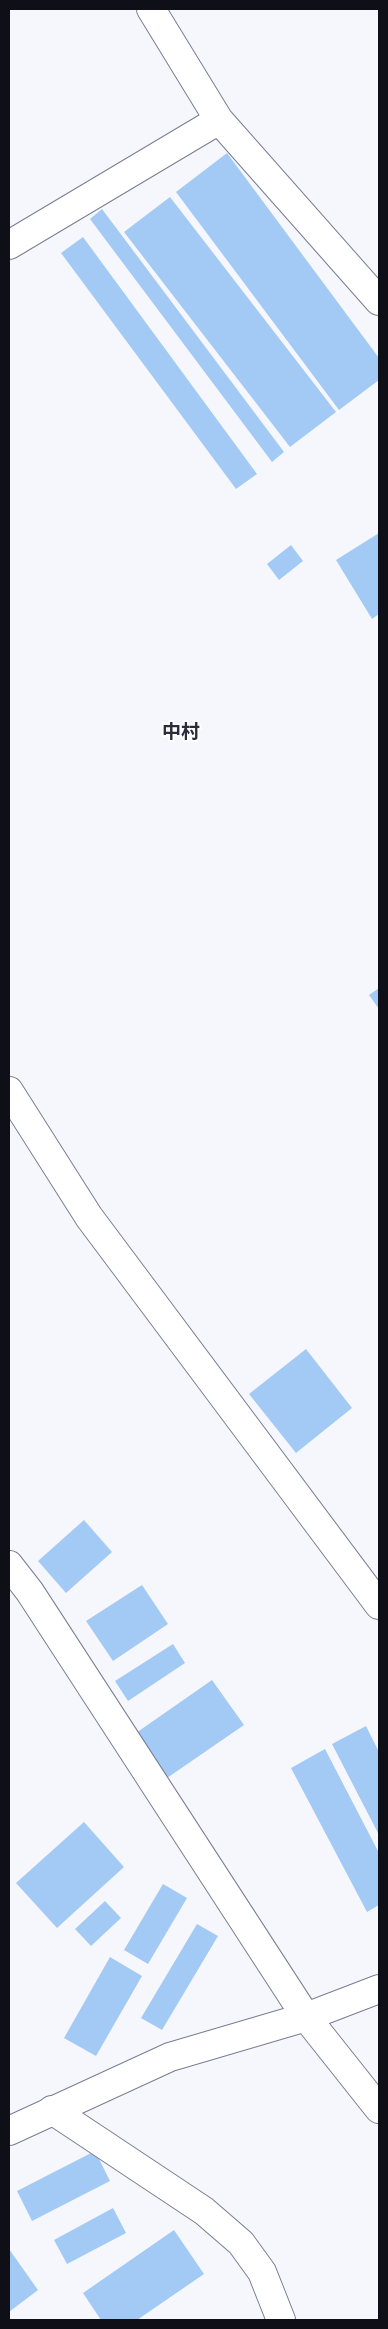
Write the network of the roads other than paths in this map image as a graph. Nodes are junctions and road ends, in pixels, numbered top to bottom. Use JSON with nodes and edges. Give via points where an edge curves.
{"nodes":[{"id":1,"x":151,"y":9,"type":"edge"},
{"id":2,"x":218,"y":120,"type":"junction"},
{"id":3,"x":9,"y":245,"type":"edge"},
{"id":4,"x":379,"y":300,"type":"edge"},
{"id":5,"x":9,"y":1092,"type":"edge"},
{"id":6,"x":9,"y":1565,"type":"edge"},
{"id":7,"x":379,"y":1604,"type":"edge"},
{"id":8,"x":379,"y":1989,"type":"edge"},
{"id":9,"x":306,"y":2017,"type":"junction"},
{"id":10,"x":379,"y":2109,"type":"edge"},
{"id":11,"x":52,"y":2110,"type":"junction"},
{"id":12,"x":9,"y":2131,"type":"edge"},
{"id":13,"x":281,"y":2320,"type":"edge"}],
"edges":[{"from":1,"to":2,"type":"street"},
{"from":2,"to":3,"type":"street"},
{"from":2,"to":4,"type":"street"},
{"from":5,"to":7,"type":"street","via":[[89,1217]]},
{"from":6,"to":9,"type":"street","via":[[30,1592]]},
{"from":8,"to":9,"type":"street"},
{"from":9,"to":10,"type":"street"},
{"from":9,"to":11,"type":"street","via":[[170,2058]]},
{"from":11,"to":12,"type":"street"},
{"from":11,"to":13,"type":"street","via":[[204,2212],[241,2243],[262,2272]]}]}
